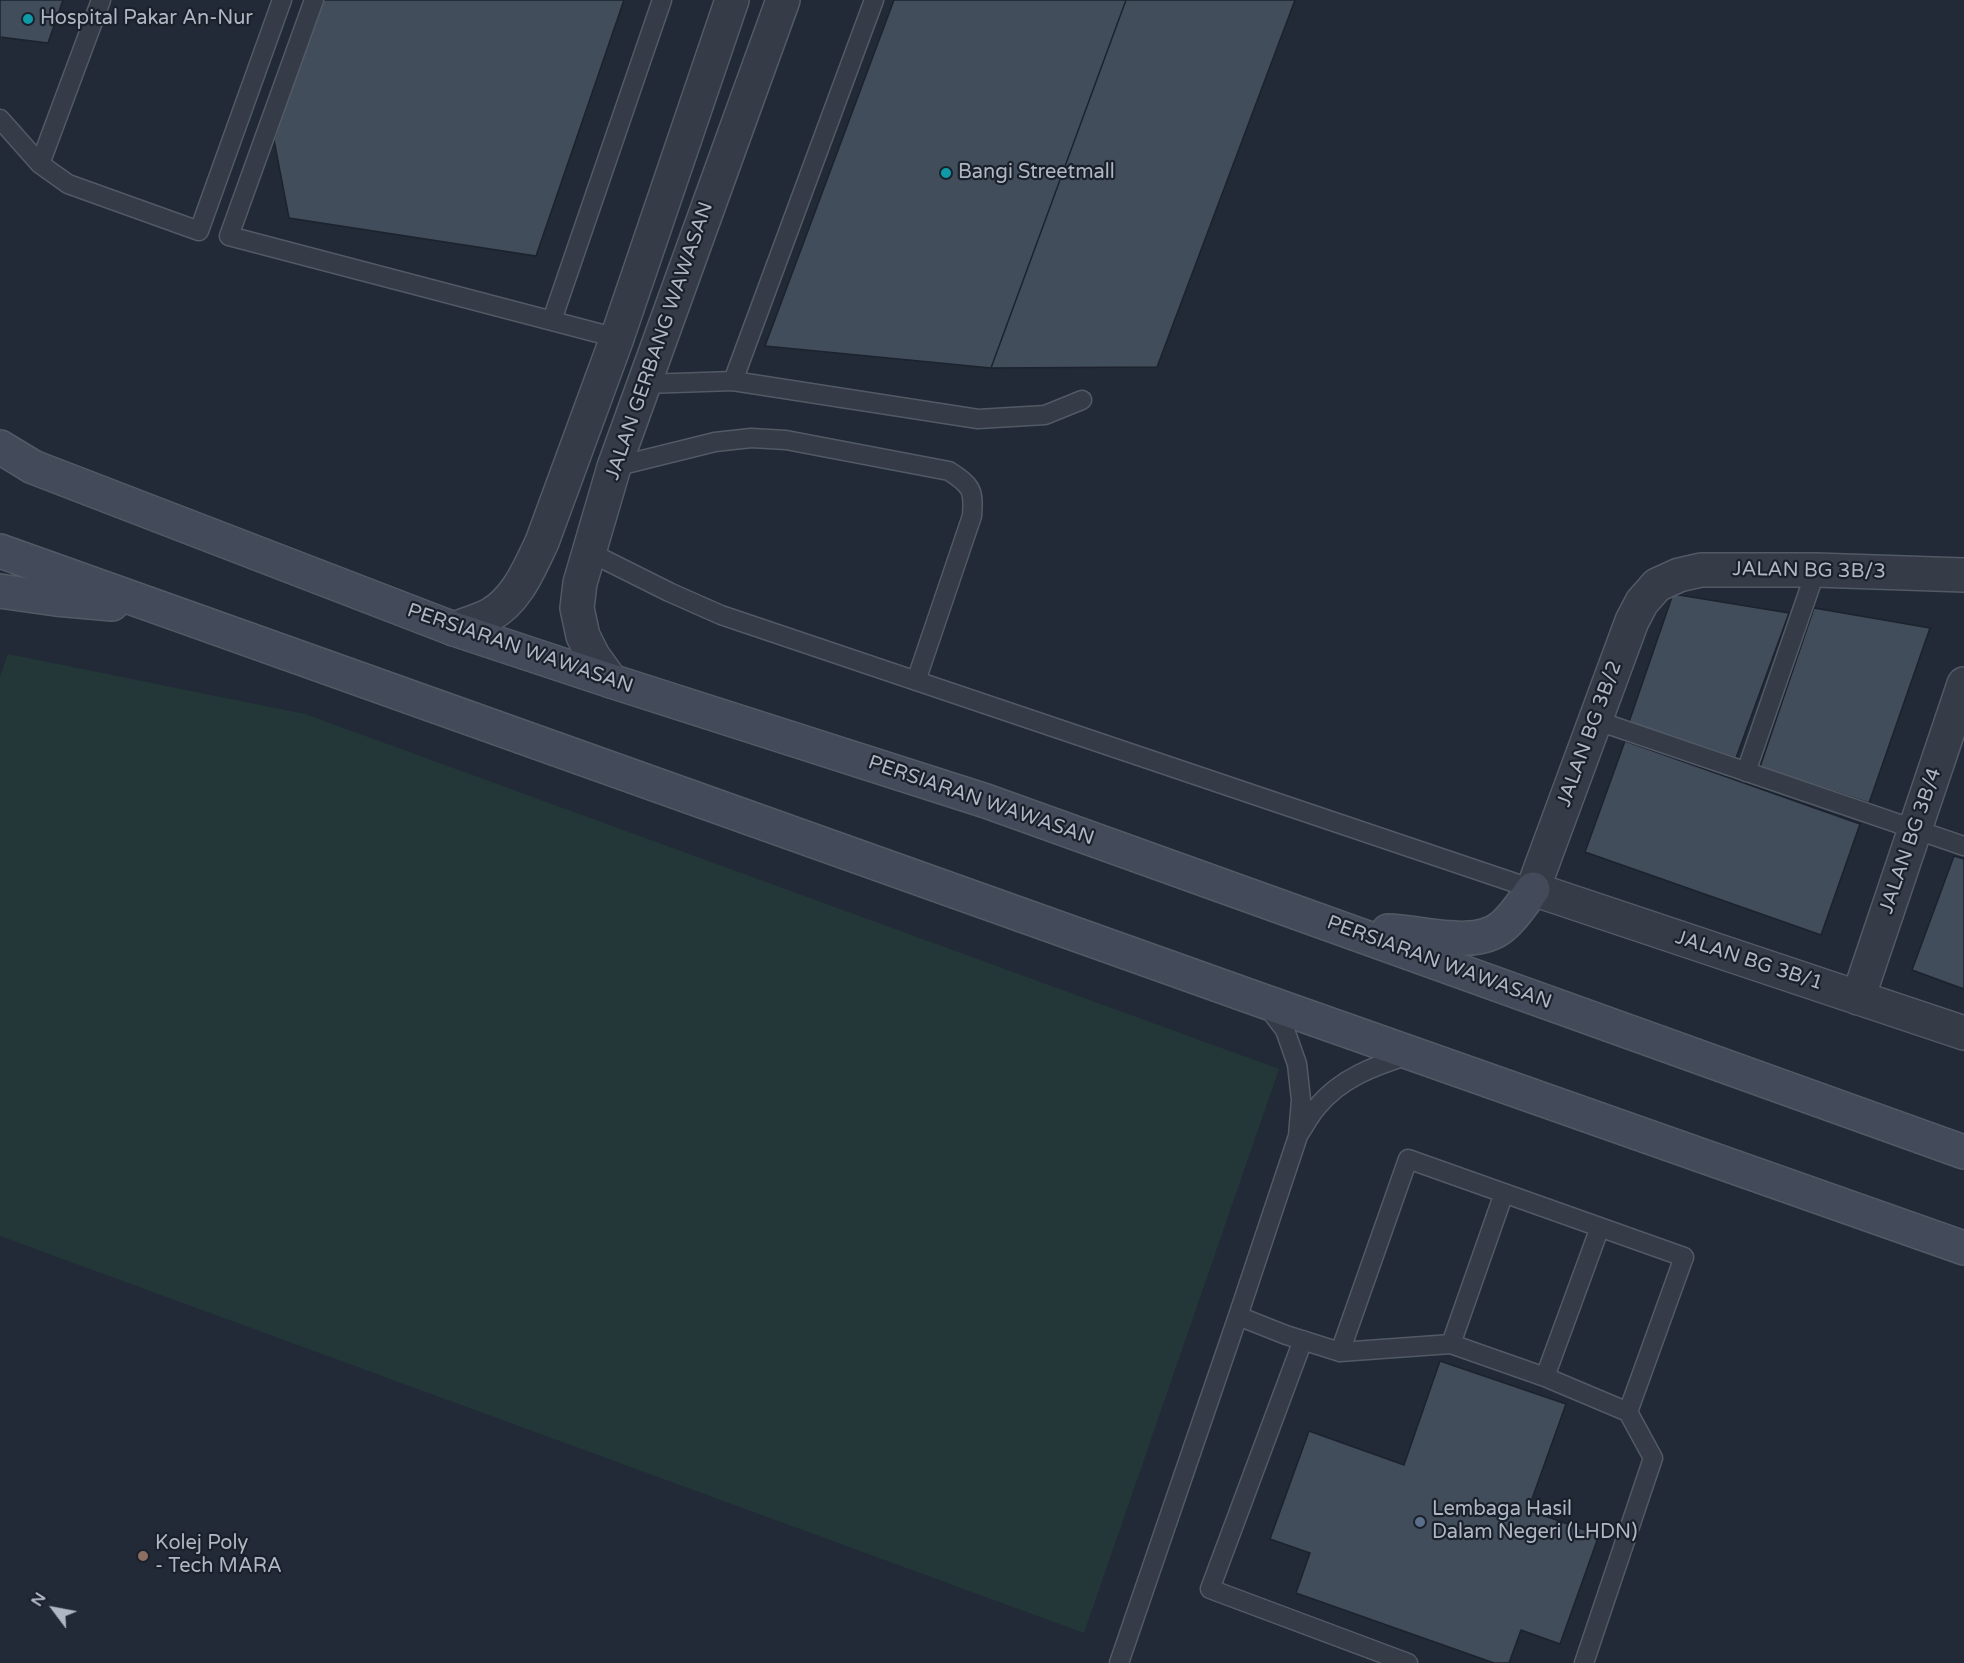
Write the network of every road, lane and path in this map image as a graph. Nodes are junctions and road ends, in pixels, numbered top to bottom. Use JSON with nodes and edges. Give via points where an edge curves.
{"nodes":[{"id":1,"x":101,"y":0,"type":"edge"},
{"id":2,"x":282,"y":0,"type":"edge"},
{"id":3,"x":314,"y":0,"type":"edge"},
{"id":4,"x":662,"y":0,"type":"edge"},
{"id":5,"x":732,"y":0,"type":"edge"},
{"id":6,"x":783,"y":0,"type":"edge"},
{"id":7,"x":874,"y":0,"type":"edge"},
{"id":8,"x":0,"y":119,"type":"edge"},
{"id":9,"x":40,"y":164,"type":"junction"},
{"id":10,"x":199,"y":231,"type":"junction"},
{"id":11,"x":229,"y":236,"type":"junction"},
{"id":12,"x":552,"y":320,"type":"junction"},
{"id":13,"x":617,"y":338,"type":"junction"},
{"id":14,"x":733,"y":381,"type":"junction"},
{"id":15,"x":645,"y":384,"type":"junction"},
{"id":16,"x":1082,"y":400,"type":"dead end"},
{"id":17,"x":0,"y":423,"type":"edge"},
{"id":18,"x":0,"y":447,"type":"edge"},
{"id":19,"x":33,"y":467,"type":"junction"},
{"id":20,"x":614,"y":467,"type":"junction"},
{"id":21,"x":0,"y":551,"type":"edge"},
{"id":22,"x":589,"y":552,"type":"junction"},
{"id":23,"x":1816,"y":570,"type":"junction"},
{"id":24,"x":1964,"y":575,"type":"edge"},
{"id":25,"x":1657,"y":585,"type":"joint"},
{"id":26,"x":0,"y":591,"type":"edge"},
{"id":27,"x":159,"y":608,"type":"junction"},
{"id":28,"x":454,"y":628,"type":"junction"},
{"id":29,"x":611,"y":681,"type":"junction"},
{"id":30,"x":916,"y":681,"type":"junction"},
{"id":31,"x":1964,"y":684,"type":"edge"},
{"id":32,"x":1595,"y":720,"type":"junction"},
{"id":33,"x":1746,"y":771,"type":"junction"},
{"id":34,"x":1914,"y":829,"type":"junction"},
{"id":35,"x":1964,"y":846,"type":"edge"},
{"id":36,"x":1533,"y":889,"type":"junction"},
{"id":37,"x":1351,"y":931,"type":"junction"},
{"id":38,"x":1858,"y":998,"type":"junction"},
{"id":39,"x":1263,"y":1001,"type":"junction"},
{"id":40,"x":1964,"y":1033,"type":"edge"},
{"id":41,"x":1412,"y":1054,"type":"junction"},
{"id":42,"x":1298,"y":1136,"type":"junction"},
{"id":43,"x":1964,"y":1152,"type":"edge"},
{"id":44,"x":1504,"y":1193,"type":"junction"},
{"id":45,"x":1600,"y":1227,"type":"junction"},
{"id":46,"x":1964,"y":1248,"type":"edge"},
{"id":47,"x":1238,"y":1316,"type":"junction"},
{"id":48,"x":1303,"y":1340,"type":"junction"},
{"id":49,"x":1451,"y":1344,"type":"junction"},
{"id":50,"x":1340,"y":1352,"type":"junction"},
{"id":51,"x":1545,"y":1377,"type":"junction"},
{"id":52,"x":1628,"y":1412,"type":"junction"},
{"id":53,"x":1119,"y":1663,"type":"edge"},
{"id":54,"x":1408,"y":1663,"type":"edge"},
{"id":55,"x":1584,"y":1663,"type":"edge"}],
"edges":[{"from":1,"to":9,"type":"lane"},
{"from":2,"to":10,"type":"lane"},
{"from":3,"to":11,"type":"lane"},
{"from":4,"to":12,"type":"lane"},
{"from":5,"to":13,"type":"street"},
{"from":6,"to":15,"type":"street","name":"JALAN GERBANG WAWASAN"},
{"from":7,"to":14,"type":"lane"},
{"from":8,"to":9,"type":"lane"},
{"from":9,"to":10,"type":"lane","via":[[68,184]]},
{"from":10,"to":11,"type":"lane"},
{"from":11,"to":12,"type":"lane"},
{"from":12,"to":13,"type":"lane"},
{"from":13,"to":28,"type":"street","via":[[527,573],[516,591],[491,614]]},
{"from":14,"to":15,"type":"lane"},
{"from":14,"to":16,"type":"lane","via":[[978,419],[1045,415]]},
{"from":15,"to":20,"type":"street","name":"JALAN GERBANG WAWASAN"},
{"from":17,"to":19,"type":"main road"},
{"from":18,"to":19,"type":"main road","name":"PERSIARAN WAWASAN"},
{"from":19,"to":28,"type":"main road","name":"PERSIARAN WAWASAN"},
{"from":20,"to":22,"type":"street","name":"JALAN GERBANG WAWASAN"},
{"from":20,"to":30,"type":"lane","via":[[715,442],[752,438],[786,440],[949,471],[964,481],[973,496],[972,516]]},
{"from":21,"to":27,"type":"main road"},
{"from":22,"to":29,"type":"street","name":"JALAN GERBANG WAWASAN","via":[[577,608],[583,636]]},
{"from":22,"to":30,"type":"lane","via":[[721,615]]},
{"from":23,"to":24,"type":"street","name":"JALAN BG 3B/3"},
{"from":23,"to":25,"type":"street","name":"JALAN BG 3B/3","via":[[1701,570]]},
{"from":23,"to":33,"type":"lane"},
{"from":25,"to":32,"type":"street","name":"JALAN BG 3B/2","via":[[1632,621]]},
{"from":26,"to":27,"type":"main road"},
{"from":27,"to":39,"type":"main road"},
{"from":28,"to":29,"type":"main road","name":"PERSIARAN WAWASAN"},
{"from":29,"to":37,"type":"main road","name":"PERSIARAN WAWASAN","via":[[986,801]]},
{"from":30,"to":36,"type":"lane"},
{"from":31,"to":34,"type":"street","name":"JALAN BG 3B/4"},
{"from":32,"to":33,"type":"lane"},
{"from":32,"to":36,"type":"street","name":"JALAN BG 3B/2"},
{"from":33,"to":34,"type":"lane"},
{"from":34,"to":35,"type":"lane"},
{"from":34,"to":38,"type":"street","name":"JALAN BG 3B/4"},
{"from":36,"to":37,"type":"main road","via":[[1503,927],[1483,938]]},
{"from":36,"to":38,"type":"street","name":"JALAN BG 3B/1"},
{"from":37,"to":43,"type":"main road","name":"PERSIARAN WAWASAN"},
{"from":38,"to":40,"type":"street","name":"JALAN BG 3B/1"},
{"from":39,"to":41,"type":"main road"},
{"from":39,"to":42,"type":"lane","via":[[1284,1030],[1297,1064],[1301,1100]]},
{"from":41,"to":42,"type":"lane","via":[[1345,1080],[1317,1107]]},
{"from":41,"to":46,"type":"main road"},
{"from":42,"to":47,"type":"lane"},
{"from":44,"to":45,"type":"lane"},
{"from":44,"to":49,"type":"lane"},
{"from":44,"to":50,"type":"lane","via":[[1408,1159]]},
{"from":45,"to":51,"type":"lane"},
{"from":45,"to":52,"type":"lane","via":[[1684,1257]]},
{"from":47,"to":48,"type":"lane"},
{"from":47,"to":53,"type":"lane"},
{"from":48,"to":50,"type":"lane"},
{"from":48,"to":54,"type":"lane","via":[[1210,1589]]},
{"from":49,"to":50,"type":"lane"},
{"from":49,"to":51,"type":"lane"},
{"from":51,"to":52,"type":"lane"},
{"from":52,"to":55,"type":"lane","via":[[1653,1458]]}]}
